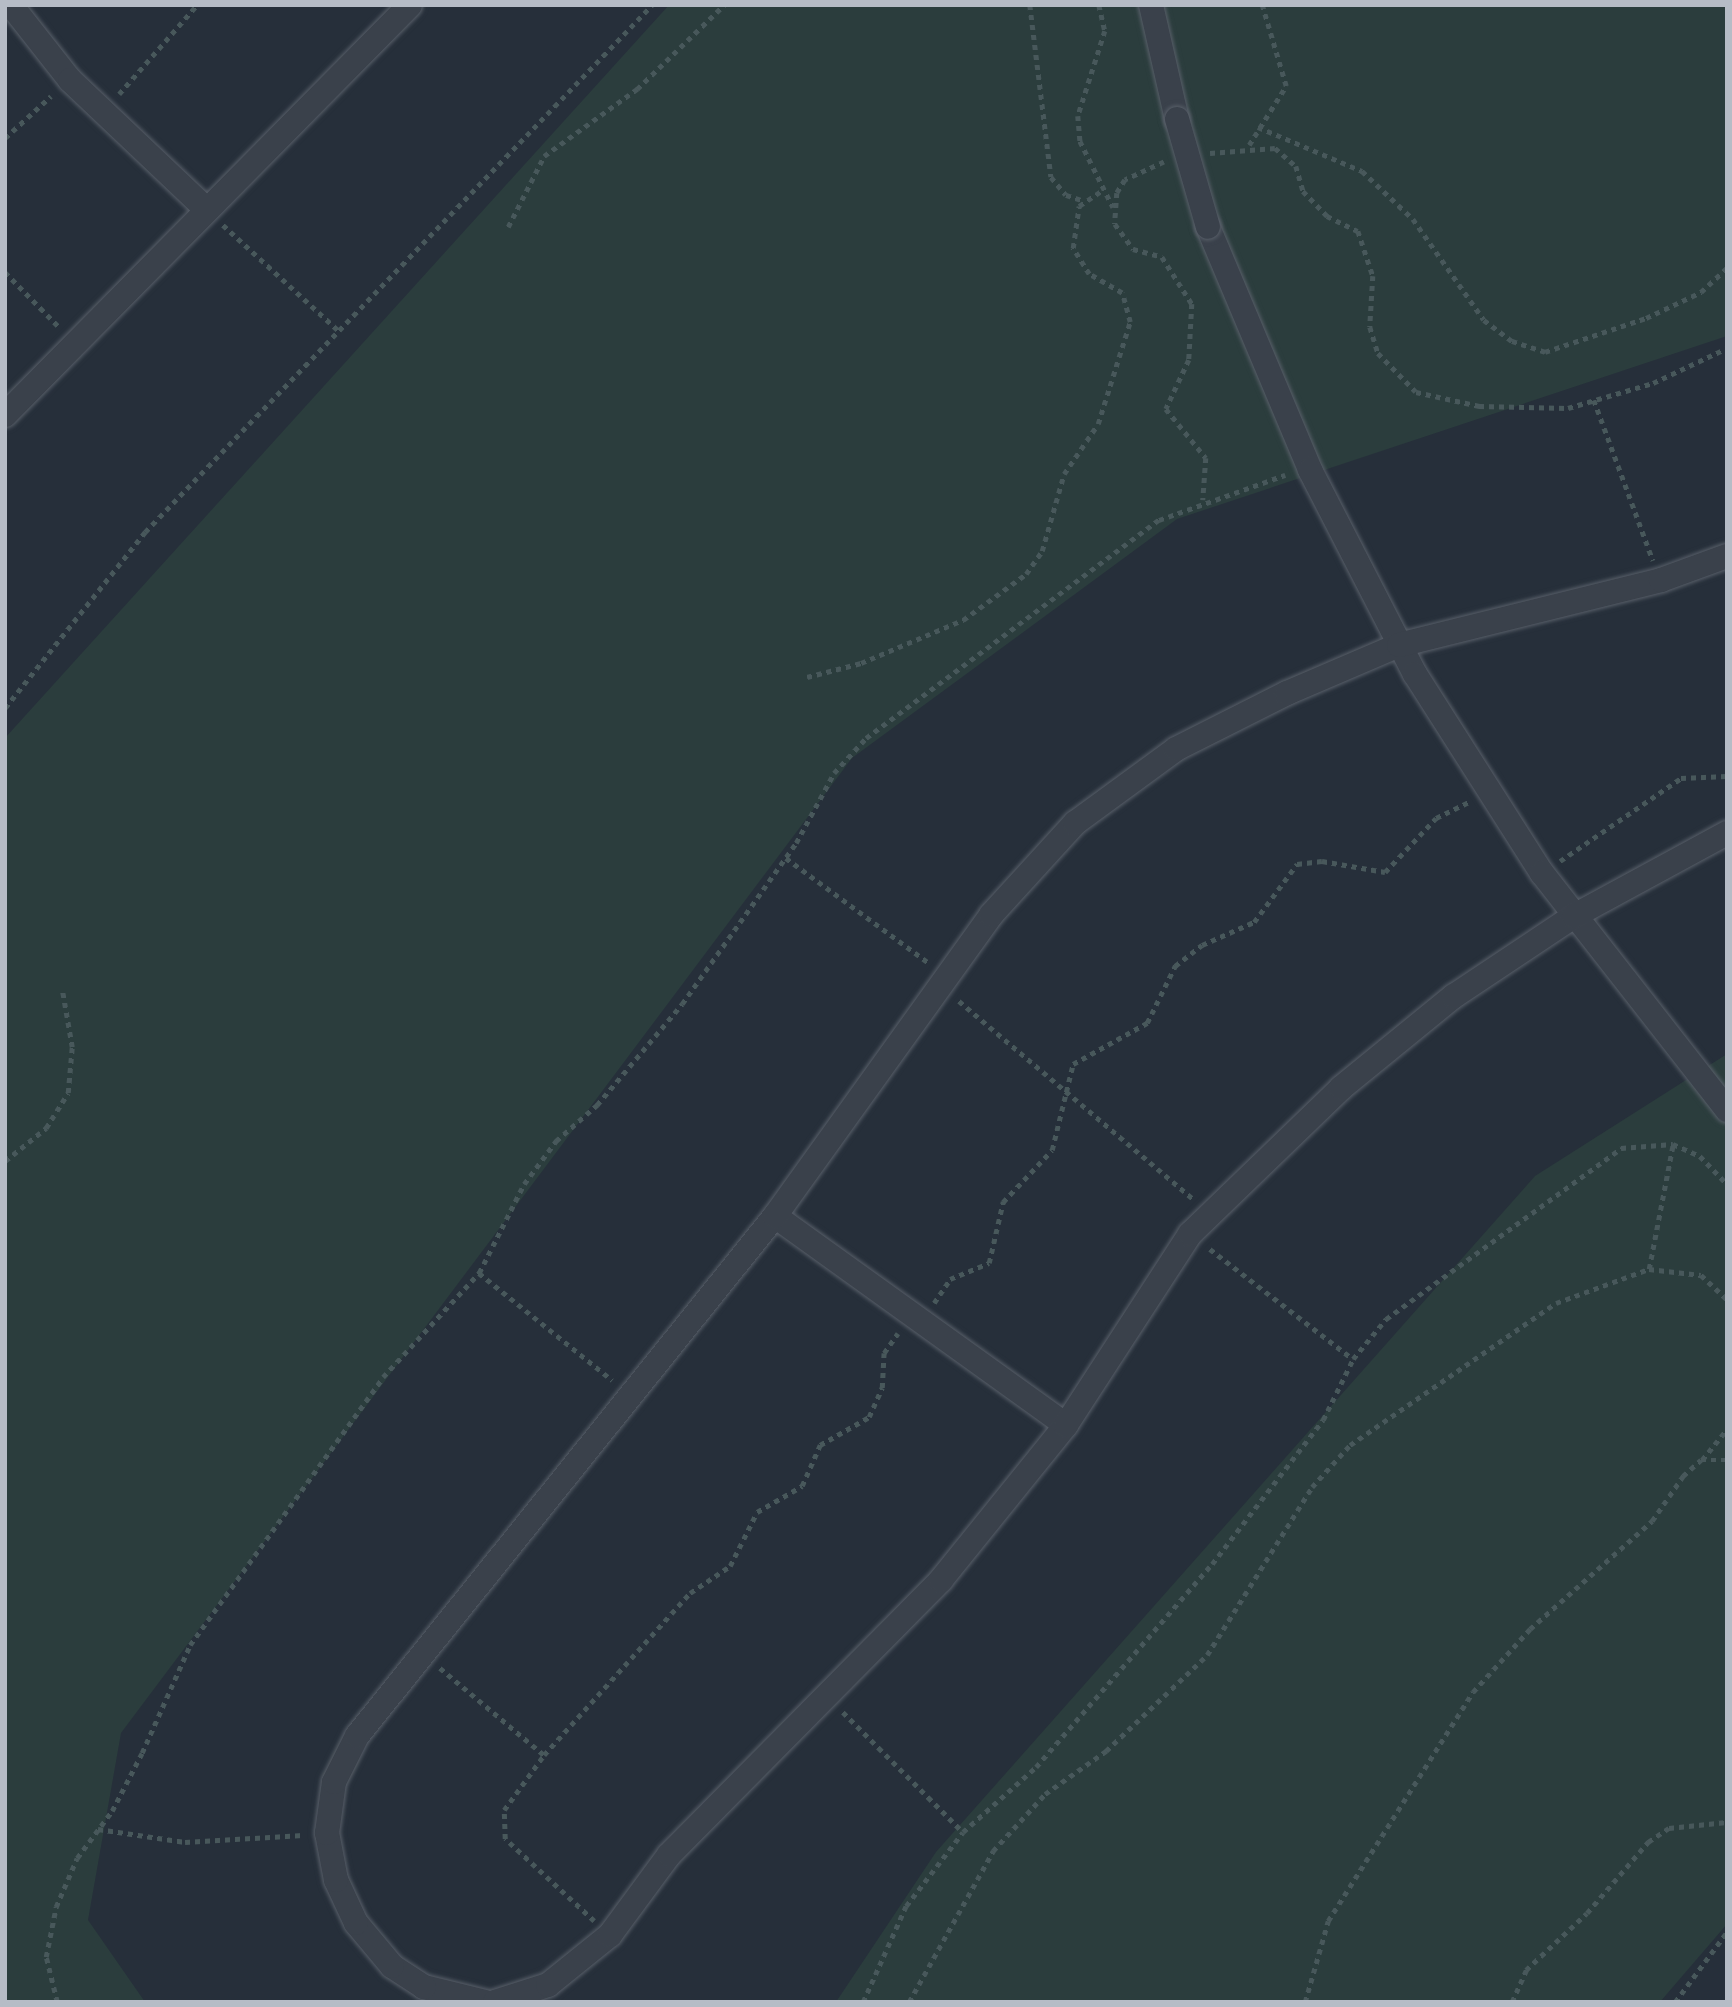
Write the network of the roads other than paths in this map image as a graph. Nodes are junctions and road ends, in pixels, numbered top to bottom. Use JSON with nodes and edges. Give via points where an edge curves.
{"nodes":[{"id":1,"x":10,"y":5,"type":"edge"},
{"id":2,"x":410,"y":5,"type":"edge"},
{"id":3,"x":1151,"y":5,"type":"edge"},
{"id":4,"x":205,"y":208,"type":"junction"},
{"id":5,"x":5,"y":415,"type":"edge"},
{"id":6,"x":1727,"y":556,"type":"edge"},
{"id":7,"x":1399,"y":645,"type":"junction"},
{"id":8,"x":1727,"y":834,"type":"edge"},
{"id":9,"x":1574,"y":916,"type":"junction"},
{"id":10,"x":1727,"y":1110,"type":"edge"},
{"id":11,"x":775,"y":1216,"type":"junction"},
{"id":12,"x":1066,"y":1426,"type":"junction"},
{"id":13,"x":485,"y":2002,"type":"edge"},
{"id":14,"x":495,"y":2002,"type":"edge"}],
"edges":[{"from":1,"to":4,"type":"street","via":[[70,80]]},
{"from":2,"to":4,"type":"street"},
{"from":3,"to":7,"type":"street","bridge":true,"via":[[1208,227],[1310,470]]},
{"from":4,"to":5,"type":"street"},
{"from":6,"to":7,"type":"street","via":[[1661,580]]},
{"from":7,"to":9,"type":"street","via":[[1487,793]]},
{"from":7,"to":11,"type":"street","via":[[1176,749],[1075,823],[941,979]]},
{"from":8,"to":9,"type":"street"},
{"from":9,"to":10,"type":"street"},
{"from":9,"to":12,"type":"street","via":[[1454,996],[1362,1071],[1210,1213],[1190,1234]]},
{"from":11,"to":12,"type":"street"},
{"from":11,"to":13,"type":"street","via":[[357,1736],[334,1782],[327,1833],[335,1880],[356,1923],[392,1966],[424,1987]]},
{"from":12,"to":14,"type":"street","via":[[942,1580],[669,1855],[610,1935],[548,1985]]}]}
